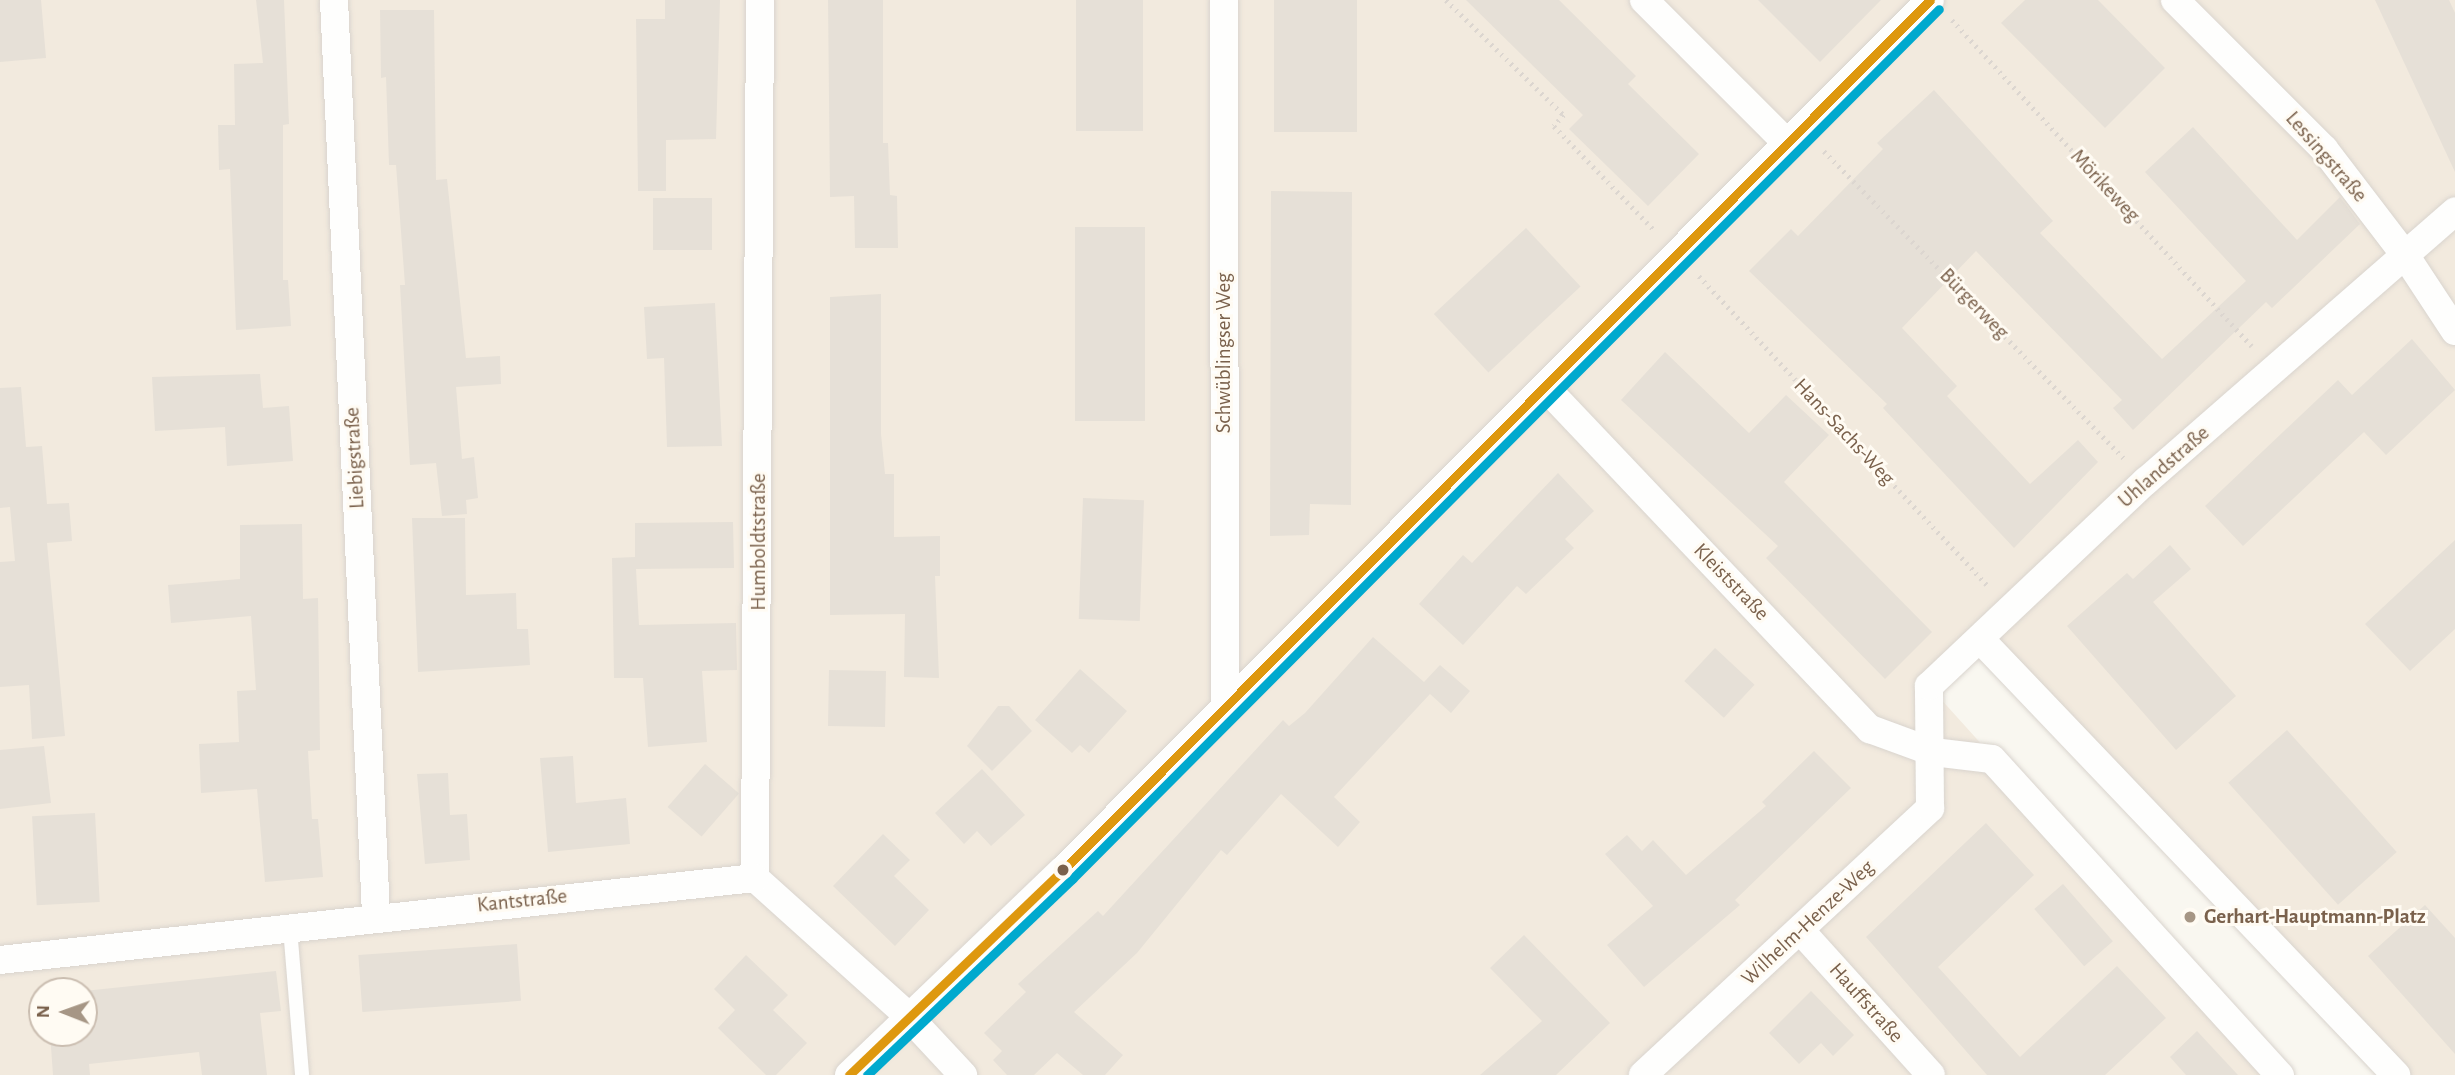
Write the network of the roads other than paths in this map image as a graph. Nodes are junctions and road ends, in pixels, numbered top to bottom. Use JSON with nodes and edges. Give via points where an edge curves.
{"nodes":[{"id":1,"x":334,"y":0,"type":"edge"},
{"id":2,"x":760,"y":0,"type":"edge"},
{"id":3,"x":1224,"y":0,"type":"edge"},
{"id":4,"x":1644,"y":0,"type":"edge"},
{"id":5,"x":2175,"y":0,"type":"edge"},
{"id":6,"x":1937,"y":5,"type":"edge"},
{"id":7,"x":1795,"y":135,"type":"junction"},
{"id":8,"x":2455,"y":211,"type":"edge"},
{"id":9,"x":2405,"y":255,"type":"junction"},
{"id":10,"x":2455,"y":331,"type":"edge"},
{"id":11,"x":1545,"y":387,"type":"junction"},
{"id":12,"x":1980,"y":639,"type":"junction"},
{"id":13,"x":1225,"y":705,"type":"junction"},
{"id":14,"x":1933,"y":752,"type":"junction"},
{"id":15,"x":755,"y":878,"type":"junction"},
{"id":16,"x":376,"y":916,"type":"junction"},
{"id":17,"x":290,"y":928,"type":"junction"},
{"id":18,"x":1800,"y":930,"type":"junction"},
{"id":19,"x":0,"y":960,"type":"edge"},
{"id":20,"x":908,"y":1016,"type":"junction"},
{"id":21,"x":302,"y":1075,"type":"edge"},
{"id":22,"x":849,"y":1075,"type":"edge"},
{"id":23,"x":963,"y":1075,"type":"edge"},
{"id":24,"x":1643,"y":1075,"type":"edge"},
{"id":25,"x":1931,"y":1075,"type":"edge"},
{"id":26,"x":2280,"y":1075,"type":"edge"},
{"id":27,"x":2396,"y":1075,"type":"edge"}],
"edges":[{"from":1,"to":16,"type":"street","name":"Liebigstraße"},
{"from":2,"to":15,"type":"street","name":"Humboldtstraße"},
{"from":3,"to":13,"type":"street","name":"Schwüblingser Weg"},
{"from":4,"to":7,"type":"street"},
{"from":5,"to":9,"type":"street","name":"Lessingstraße","via":[[2324,149]]},
{"from":6,"to":7,"type":"street"},
{"from":7,"to":11,"type":"street"},
{"from":8,"to":9,"type":"street","name":"Uhlandstraße"},
{"from":9,"to":10,"type":"street","name":"Lessingstraße"},
{"from":9,"to":12,"type":"street","name":"Uhlandstraße","via":[[2146,481]]},
{"from":11,"to":13,"type":"street"},
{"from":11,"to":14,"type":"street","name":"Kleiststraße","via":[[1870,729]]},
{"from":12,"to":14,"type":"street","name":"Uhlandstraße","via":[[1929,685]]},
{"from":12,"to":27,"type":"street"},
{"from":13,"to":20,"type":"street","via":[[1063,870]]},
{"from":14,"to":18,"type":"street","name":"Wilhelm-Henze-Weg","via":[[1930,808]]},
{"from":14,"to":26,"type":"street","via":[[1992,759]]},
{"from":15,"to":16,"type":"street","name":"Kantstraße"},
{"from":15,"to":20,"type":"street"},
{"from":16,"to":17,"type":"street","name":"Kantstraße"},
{"from":17,"to":19,"type":"street","name":"Kantstraße"},
{"from":17,"to":21,"type":"lane"},
{"from":18,"to":24,"type":"street","name":"Wilhelm-Henze-Weg"},
{"from":18,"to":25,"type":"street","name":"Hauffstraße"},
{"from":20,"to":22,"type":"street"},
{"from":20,"to":23,"type":"street"}]}
